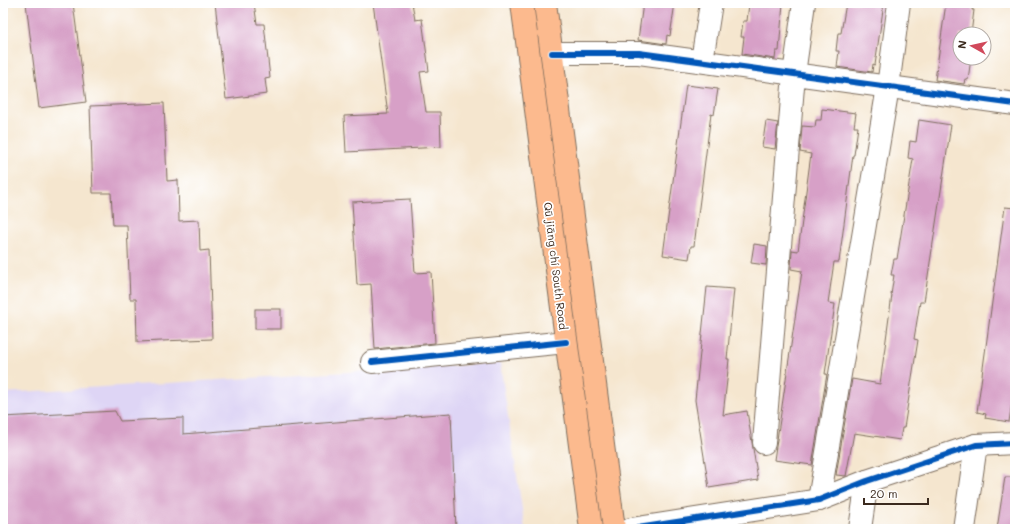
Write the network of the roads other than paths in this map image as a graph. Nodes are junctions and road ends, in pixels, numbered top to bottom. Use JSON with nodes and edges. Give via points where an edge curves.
{"nodes":[{"id":1,"x":522,"y":3,"type":"edge"},
{"id":2,"x":545,"y":3,"type":"edge"},
{"id":3,"x":711,"y":3,"type":"edge"},
{"id":4,"x":804,"y":3,"type":"edge"},
{"id":5,"x":899,"y":3,"type":"edge"},
{"id":6,"x":552,"y":53,"type":"junction"},
{"id":7,"x":702,"y":62,"type":"junction"},
{"id":8,"x":794,"y":74,"type":"junction"},
{"id":9,"x":888,"y":86,"type":"junction"},
{"id":10,"x":1015,"y":104,"type":"edge"},
{"id":11,"x":566,"y":342,"type":"junction"},
{"id":12,"x":372,"y":362,"type":"dead end"},
{"id":13,"x":764,"y":443,"type":"dead end"},
{"id":14,"x":1015,"y":443,"type":"edge"},
{"id":15,"x":976,"y":445,"type":"junction"},
{"id":16,"x":867,"y":481,"type":"junction"},
{"id":17,"x":818,"y":500,"type":"junction"},
{"id":18,"x":591,"y":529,"type":"edge"},
{"id":19,"x":614,"y":529,"type":"edge"},
{"id":20,"x":631,"y":529,"type":"edge"},
{"id":21,"x":860,"y":529,"type":"edge"},
{"id":22,"x":964,"y":529,"type":"edge"}],
"edges":[{"from":1,"to":11,"type":"main road","name":"Qū jiāng chí South Road"},
{"from":2,"to":6,"type":"main road","name":"Qū jiāng chí South Road"},
{"from":3,"to":7,"type":"street"},
{"from":4,"to":8,"type":"street"},
{"from":5,"to":9,"type":"street"},
{"from":6,"to":7,"type":"street","via":[[640,53]]},
{"from":6,"to":19,"type":"main road","name":"Qū jiāng chí South Road"},
{"from":7,"to":8,"type":"street"},
{"from":8,"to":9,"type":"street"},
{"from":8,"to":13,"type":"street"},
{"from":9,"to":10,"type":"street"},
{"from":9,"to":17,"type":"street"},
{"from":11,"to":12,"type":"street"},
{"from":11,"to":18,"type":"main road","name":"Qū jiāng chí South Road"},
{"from":14,"to":15,"type":"street"},
{"from":15,"to":16,"type":"street"},
{"from":15,"to":22,"type":"street"},
{"from":16,"to":17,"type":"street"},
{"from":16,"to":21,"type":"street"},
{"from":17,"to":20,"type":"street"}]}
